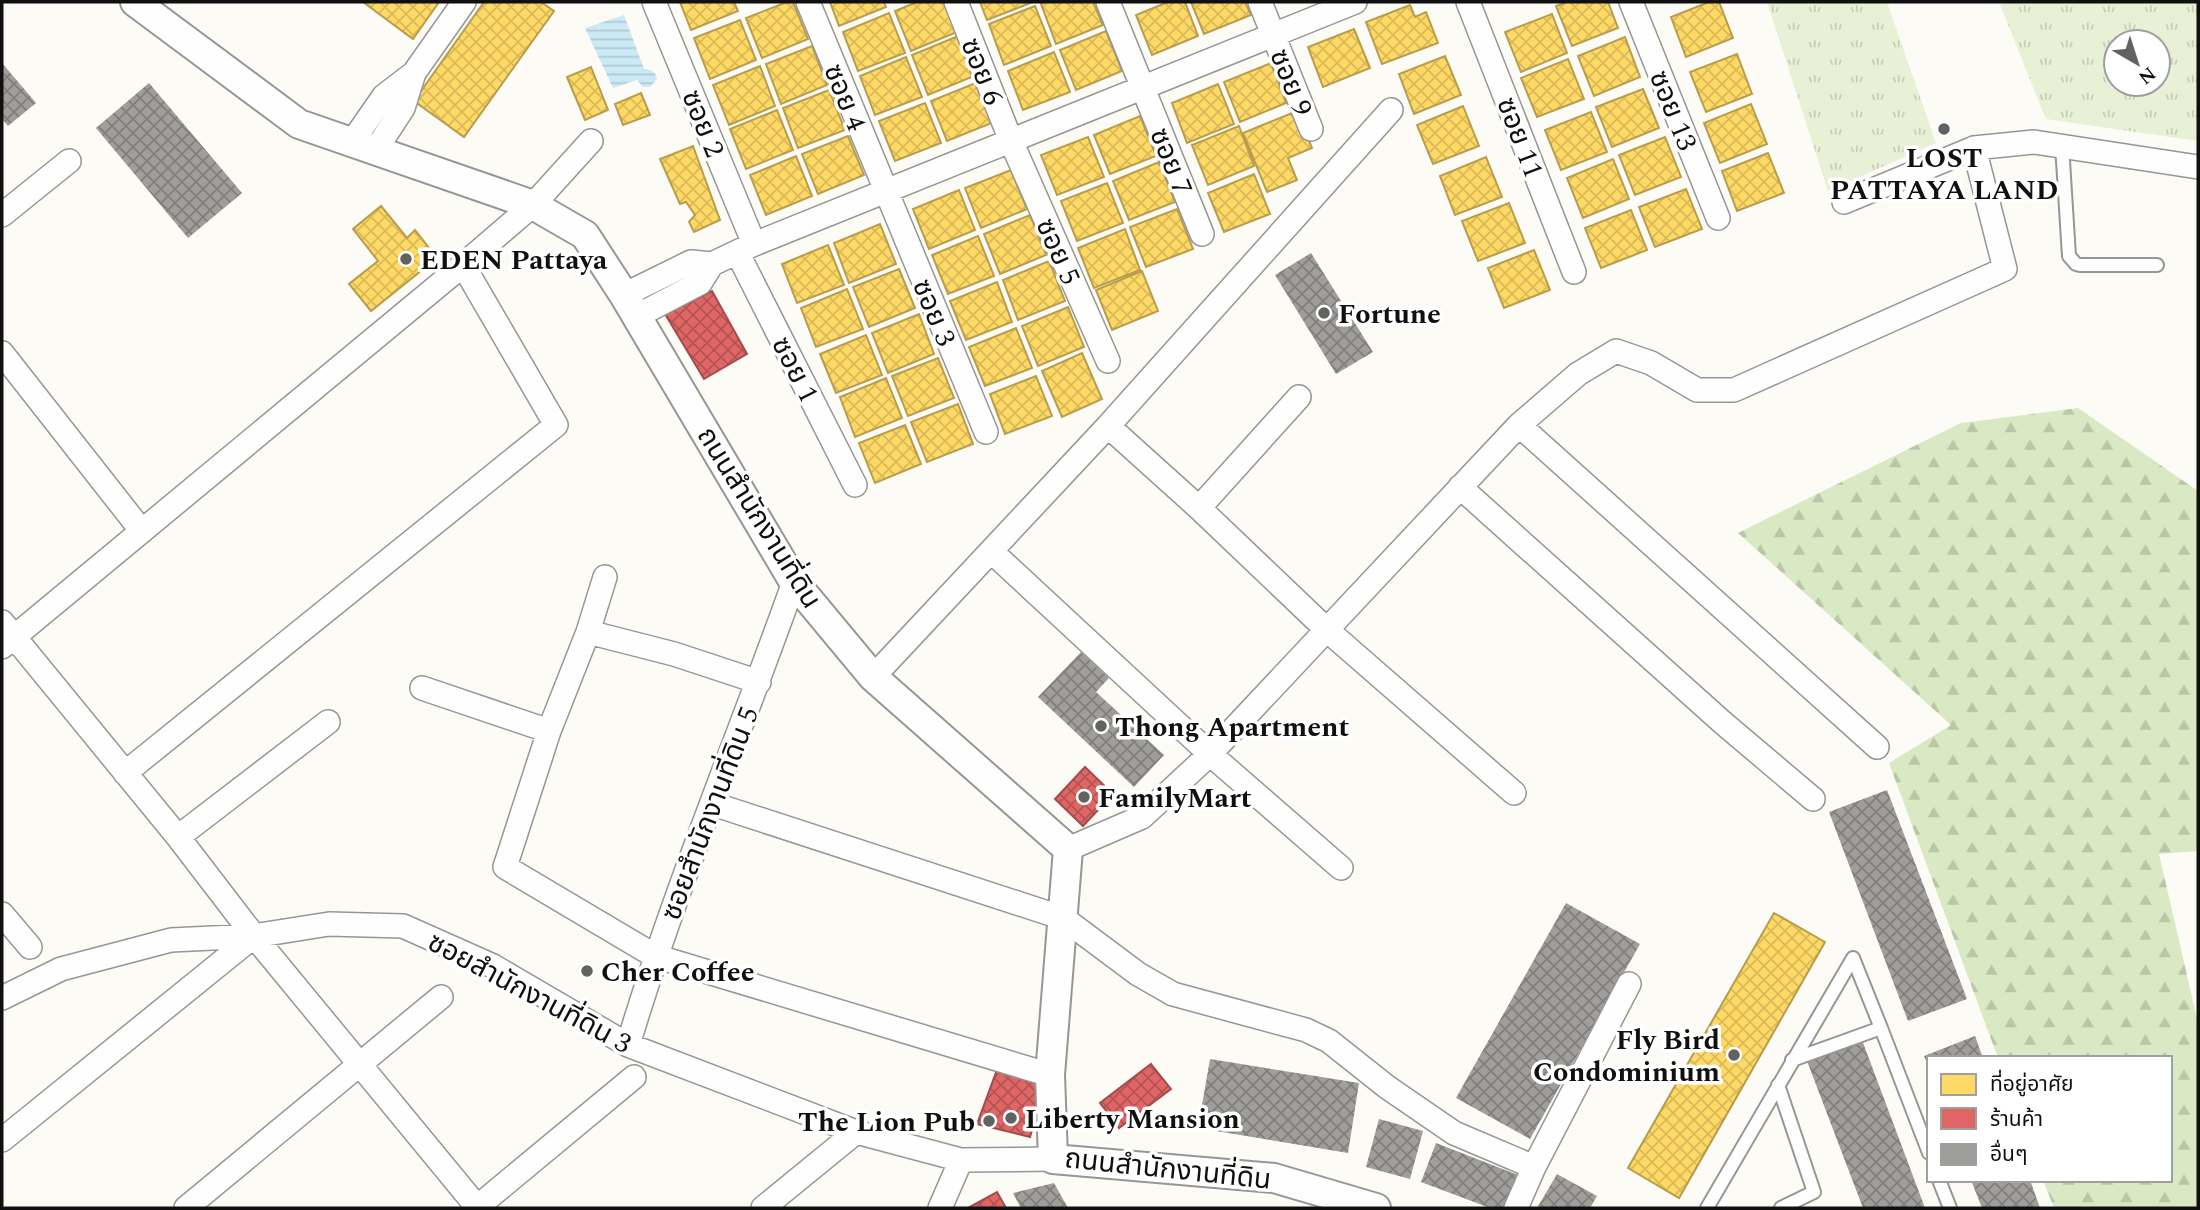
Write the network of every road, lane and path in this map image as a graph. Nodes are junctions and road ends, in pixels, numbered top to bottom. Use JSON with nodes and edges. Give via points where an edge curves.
{"nodes":[{"id":1,"x":135,"y":2,"type":"edge"},
{"id":2,"x":464,"y":2,"type":"edge"},
{"id":3,"x":654,"y":2,"type":"edge"},
{"id":4,"x":808,"y":2,"type":"edge"},
{"id":5,"x":956,"y":2,"type":"edge"},
{"id":6,"x":1108,"y":2,"type":"edge"},
{"id":7,"x":1260,"y":2,"type":"edge"},
{"id":8,"x":1355,"y":2,"type":"edge"},
{"id":9,"x":1468,"y":2,"type":"edge"},
{"id":10,"x":1630,"y":2,"type":"edge"},
{"id":11,"x":1273,"y":35,"type":"junction"},
{"id":12,"x":1142,"y":88,"type":"junction"},
{"id":13,"x":1391,"y":110,"type":"dead end"},
{"id":14,"x":1311,"y":129,"type":"dead end"},
{"id":15,"x":591,"y":141,"type":"dead end"},
{"id":16,"x":1011,"y":141,"type":"junction"},
{"id":17,"x":2062,"y":145,"type":"junction"},
{"id":18,"x":364,"y":147,"type":"junction"},
{"id":19,"x":1974,"y":148,"type":"junction"},
{"id":20,"x":69,"y":161,"type":"dead end"},
{"id":21,"x":2198,"y":167,"type":"edge"},
{"id":22,"x":885,"y":191,"type":"junction"},
{"id":23,"x":1844,"y":202,"type":"dead end"},
{"id":24,"x":533,"y":205,"type":"junction"},
{"id":25,"x":2,"y":215,"type":"edge"},
{"id":26,"x":1718,"y":218,"type":"dead end"},
{"id":27,"x":1202,"y":234,"type":"dead end"},
{"id":28,"x":746,"y":248,"type":"junction"},
{"id":29,"x":463,"y":265,"type":"junction"},
{"id":30,"x":2157,"y":265,"type":"dead end"},
{"id":31,"x":1574,"y":272,"type":"dead end"},
{"id":32,"x":631,"y":305,"type":"junction"},
{"id":33,"x":2,"y":354,"type":"edge"},
{"id":34,"x":1108,"y":361,"type":"dead end"},
{"id":35,"x":1298,"y":397,"type":"dead end"},
{"id":36,"x":1519,"y":425,"type":"junction"},
{"id":37,"x":1108,"y":426,"type":"junction"},
{"id":38,"x":986,"y":432,"type":"dead end"},
{"id":39,"x":855,"y":485,"type":"dead end"},
{"id":40,"x":1460,"y":487,"type":"junction"},
{"id":41,"x":1199,"y":508,"type":"junction"},
{"id":42,"x":141,"y":530,"type":"junction"},
{"id":43,"x":992,"y":552,"type":"junction"},
{"id":44,"x":605,"y":577,"type":"dead end"},
{"id":45,"x":794,"y":582,"type":"junction"},
{"id":46,"x":1327,"y":630,"type":"junction"},
{"id":47,"x":588,"y":632,"type":"junction"},
{"id":48,"x":6,"y":636,"type":"edge"},
{"id":49,"x":873,"y":677,"type":"junction"},
{"id":50,"x":759,"y":682,"type":"junction"},
{"id":51,"x":422,"y":688,"type":"dead end"},
{"id":52,"x":328,"y":722,"type":"dead end"},
{"id":53,"x":549,"y":731,"type":"junction"},
{"id":54,"x":1877,"y":747,"type":"dead end"},
{"id":55,"x":1210,"y":754,"type":"junction"},
{"id":56,"x":125,"y":773,"type":"junction"},
{"id":57,"x":1514,"y":793,"type":"dead end"},
{"id":58,"x":1813,"y":799,"type":"dead end"},
{"id":59,"x":713,"y":804,"type":"junction"},
{"id":60,"x":178,"y":837,"type":"junction"},
{"id":61,"x":1068,"y":849,"type":"junction"},
{"id":62,"x":1341,"y":868,"type":"dead end"},
{"id":63,"x":2,"y":914,"type":"edge"},
{"id":64,"x":1063,"y":918,"type":"junction"},
{"id":65,"x":254,"y":936,"type":"junction"},
{"id":66,"x":30,"y":947,"type":"dead end"},
{"id":67,"x":654,"y":956,"type":"junction"},
{"id":68,"x":1629,"y":984,"type":"dead end"},
{"id":69,"x":441,"y":997,"type":"dead end"},
{"id":70,"x":2,"y":998,"type":"edge"},
{"id":71,"x":1881,"y":1028,"type":"junction"},
{"id":72,"x":628,"y":1045,"type":"junction"},
{"id":73,"x":1793,"y":1059,"type":"junction"},
{"id":74,"x":360,"y":1065,"type":"junction"},
{"id":75,"x":1050,"y":1075,"type":"junction"},
{"id":76,"x":634,"y":1077,"type":"dead end"},
{"id":77,"x":1778,"y":1085,"type":"junction"},
{"id":78,"x":856,"y":1132,"type":"junction"},
{"id":79,"x":2,"y":1140,"type":"edge"},
{"id":80,"x":1927,"y":1148,"type":"edge"},
{"id":81,"x":1053,"y":1159,"type":"junction"},
{"id":82,"x":961,"y":1160,"type":"junction"},
{"id":83,"x":1534,"y":1167,"type":"junction"},
{"id":84,"x":1940,"y":1182,"type":"edge"},
{"id":85,"x":186,"y":1208,"type":"edge"},
{"id":86,"x":477,"y":1208,"type":"edge"},
{"id":87,"x":763,"y":1208,"type":"edge"},
{"id":88,"x":940,"y":1208,"type":"edge"},
{"id":89,"x":1376,"y":1208,"type":"edge"},
{"id":90,"x":1516,"y":1208,"type":"edge"},
{"id":91,"x":1707,"y":1208,"type":"edge"},
{"id":92,"x":1780,"y":1208,"type":"edge"},
{"id":93,"x":1950,"y":1208,"type":"edge"}],
"edges":[{"from":1,"to":18,"type":"street","name":"ถนนสำนักงานที่ดิน","via":[[299,124]]},
{"from":2,"to":18,"type":"street","via":[[414,73],[403,108]]},
{"from":3,"to":28,"type":"street","name":"ซอย 2"},
{"from":4,"to":22,"type":"street","name":"ซอย 4"},
{"from":5,"to":16,"type":"street","name":"ซอย 6"},
{"from":6,"to":12,"type":"street","name":"ซอย 7"},
{"from":7,"to":11,"type":"street","name":"ซอย 9"},
{"from":8,"to":11,"type":"street"},
{"from":9,"to":31,"type":"street","name":"ซอย 11"},
{"from":10,"to":26,"type":"street","name":"ซอย 13"},
{"from":11,"to":12,"type":"street"},
{"from":11,"to":14,"type":"street","name":"ซอย 9"},
{"from":12,"to":16,"type":"street"},
{"from":12,"to":27,"type":"street","name":"ซอย 7"},
{"from":13,"to":37,"type":"street"},
{"from":15,"to":24,"type":"street"},
{"from":16,"to":22,"type":"street"},
{"from":16,"to":34,"type":"street","name":"ซอย 5"},
{"from":17,"to":19,"type":"street","via":[[2034,142]]},
{"from":17,"to":21,"type":"street"},
{"from":17,"to":30,"type":"lane","via":[[2072,261],[2080,265]]},
{"from":18,"to":24,"type":"street","name":"ถนนสำนักงานที่ดิน"},
{"from":19,"to":23,"type":"street"},
{"from":19,"to":36,"type":"street","via":[[2005,269],[1734,390],[1697,390],[1651,363],[1616,351],[1578,374]]},
{"from":20,"to":25,"type":"street"},
{"from":22,"to":28,"type":"street"},
{"from":22,"to":38,"type":"street","name":"ซอย 3"},
{"from":24,"to":29,"type":"street"},
{"from":24,"to":32,"type":"street","name":"ถนนสำนักงานที่ดิน","via":[[585,235]]},
{"from":28,"to":32,"type":"street","via":[[712,264],[701,283]]},
{"from":28,"to":39,"type":"street","name":"ซอย 1"},
{"from":29,"to":42,"type":"street"},
{"from":29,"to":56,"type":"street","via":[[556,425]]},
{"from":32,"to":45,"type":"street","name":"ถนนสำนักงานที่ดิน"},
{"from":33,"to":42,"type":"street"},
{"from":35,"to":41,"type":"street"},
{"from":36,"to":40,"type":"street"},
{"from":36,"to":54,"type":"street"},
{"from":37,"to":41,"type":"street"},
{"from":37,"to":43,"type":"street"},
{"from":40,"to":46,"type":"street"},
{"from":40,"to":58,"type":"street"},
{"from":41,"to":46,"type":"street"},
{"from":42,"to":48,"type":"street"},
{"from":43,"to":49,"type":"street"},
{"from":43,"to":55,"type":"street"},
{"from":44,"to":47,"type":"street"},
{"from":45,"to":49,"type":"street","name":"ถนนสำนักงานที่ดิน"},
{"from":45,"to":50,"type":"street","name":"ซอยสำนักงานที่ดิน 5"},
{"from":46,"to":55,"type":"street"},
{"from":46,"to":57,"type":"street"},
{"from":47,"to":50,"type":"street"},
{"from":47,"to":53,"type":"street"},
{"from":48,"to":56,"type":"street"},
{"from":49,"to":61,"type":"street","name":"ถนนสำนักงานที่ดิน"},
{"from":50,"to":59,"type":"street","name":"ซอยสำนักงานที่ดิน 5"},
{"from":51,"to":53,"type":"street"},
{"from":52,"to":60,"type":"street"},
{"from":53,"to":67,"type":"street","via":[[505,867]]},
{"from":55,"to":61,"type":"street","via":[[1142,817]]},
{"from":55,"to":62,"type":"street"},
{"from":56,"to":60,"type":"street"},
{"from":59,"to":64,"type":"street"},
{"from":59,"to":67,"type":"street","name":"ซอยสำนักงานที่ดิน 5"},
{"from":60,"to":65,"type":"street"},
{"from":61,"to":64,"type":"street","name":"ถนนสำนักงานที่ดิน"},
{"from":63,"to":66,"type":"street"},
{"from":64,"to":75,"type":"street","name":"ถนนสำนักงานที่ดิน"},
{"from":64,"to":83,"type":"street","via":[[1155,985],[1329,1041],[1454,1133]]},
{"from":65,"to":70,"type":"street","name":"ซอยสำนักงานที่ดิน 3","via":[[171,940],[61,969]]},
{"from":65,"to":72,"type":"street","name":"ซอยสำนักงานที่ดิน 3","via":[[329,924],[404,926],[494,966]]},
{"from":65,"to":74,"type":"street"},
{"from":65,"to":79,"type":"street"},
{"from":67,"to":72,"type":"street","name":"ซอยสำนักงานที่ดิน 5"},
{"from":67,"to":75,"type":"street"},
{"from":68,"to":83,"type":"street"},
{"from":69,"to":74,"type":"street"},
{"from":71,"to":73,"type":"lane"},
{"from":71,"to":73,"type":"lane","via":[[1853,958]]},
{"from":71,"to":80,"type":"lane"},
{"from":72,"to":78,"type":"street","name":"ซอยสำนักงานที่ดิน 3"},
{"from":73,"to":77,"type":"lane"},
{"from":74,"to":85,"type":"street"},
{"from":74,"to":86,"type":"street"},
{"from":75,"to":81,"type":"street","name":"ถนนสำนักงานที่ดิน"},
{"from":76,"to":86,"type":"street"},
{"from":77,"to":91,"type":"lane"},
{"from":77,"to":92,"type":"lane","via":[[1814,1192]]},
{"from":78,"to":82,"type":"street","name":"ซอยสำนักงานที่ดิน 3"},
{"from":78,"to":87,"type":"street"},
{"from":81,"to":82,"type":"street","name":"ซอยสำนักงานที่ดิน 3"},
{"from":81,"to":89,"type":"street","name":"ถนนสำนักงานที่ดิน","via":[[1274,1178]]},
{"from":82,"to":88,"type":"street"},
{"from":83,"to":90,"type":"street"},
{"from":84,"to":93,"type":"lane"}]}
